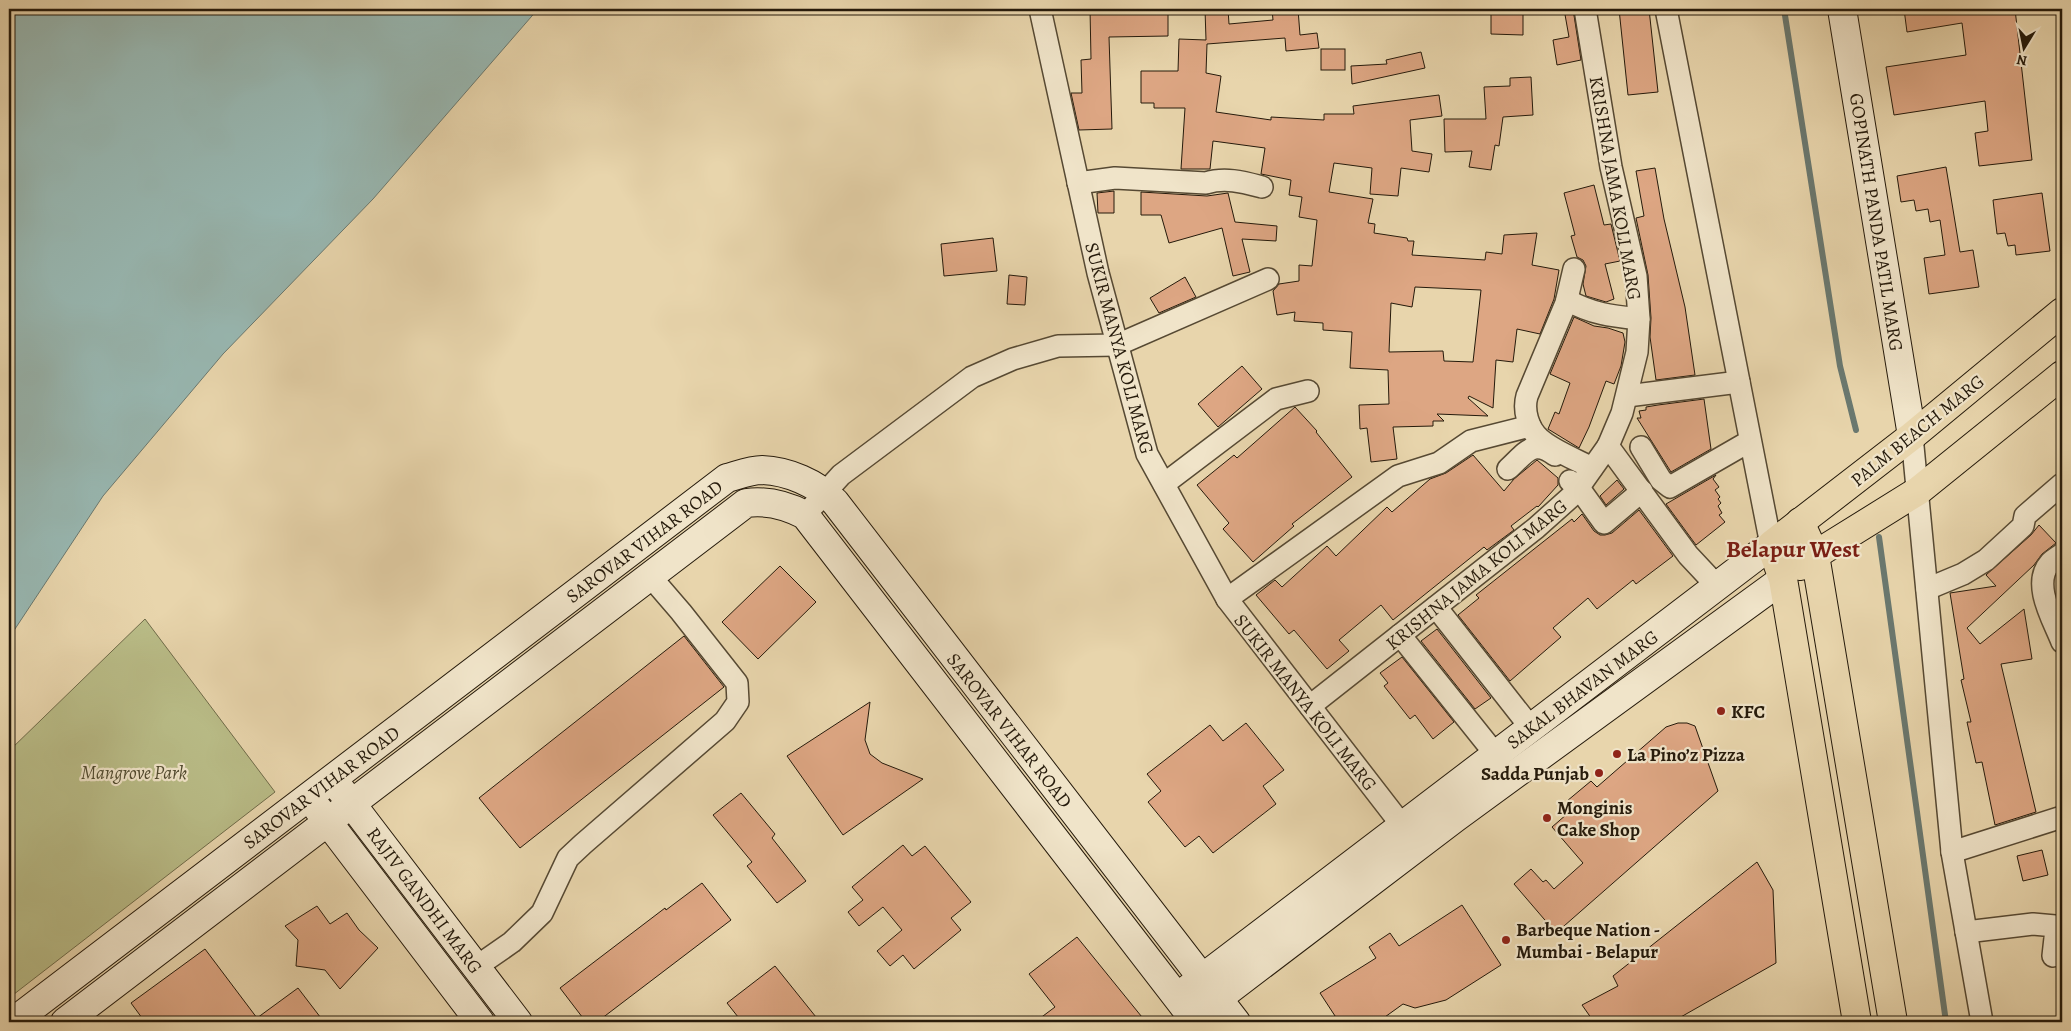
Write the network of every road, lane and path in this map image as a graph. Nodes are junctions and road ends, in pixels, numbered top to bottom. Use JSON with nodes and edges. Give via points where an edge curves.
{"nodes":[{"id":1,"x":1040,"y":9,"type":"edge"},
{"id":2,"x":1585,"y":9,"type":"edge"},
{"id":3,"x":1666,"y":9,"type":"edge"},
{"id":4,"x":1842,"y":9,"type":"edge"},
{"id":5,"x":1078,"y":183,"type":"junction"},
{"id":6,"x":1262,"y":187,"type":"dead end"},
{"id":7,"x":1574,"y":269,"type":"dead end"},
{"id":8,"x":1268,"y":280,"type":"dead end"},
{"id":9,"x":1567,"y":300,"type":"junction"},
{"id":10,"x":2062,"y":312,"type":"edge"},
{"id":11,"x":1639,"y":319,"type":"junction"},
{"id":12,"x":1117,"y":345,"type":"junction"},
{"id":13,"x":2062,"y":375,"type":"edge"},
{"id":14,"x":1739,"y":382,"type":"junction"},
{"id":15,"x":1308,"y":392,"type":"dead end"},
{"id":16,"x":1636,"y":401,"type":"junction"},
{"id":17,"x":1530,"y":426,"type":"junction"},
{"id":18,"x":1912,"y":436,"type":"junction"},
{"id":19,"x":1750,"y":442,"type":"junction"},
{"id":20,"x":1608,"y":446,"type":"junction"},
{"id":21,"x":1592,"y":468,"type":"junction"},
{"id":22,"x":1508,"y":469,"type":"dead end"},
{"id":23,"x":1636,"y":483,"type":"junction"},
{"id":24,"x":1164,"y":484,"type":"junction"},
{"id":25,"x":1579,"y":488,"type":"junction"},
{"id":26,"x":1918,"y":491,"type":"junction"},
{"id":27,"x":826,"y":493,"type":"junction"},
{"id":28,"x":2060,"y":493,"type":"edge"},
{"id":29,"x":805,"y":515,"type":"junction"},
{"id":30,"x":1800,"y":522,"type":"junction"},
{"id":31,"x":1771,"y":545,"type":"junction"},
{"id":32,"x":2062,"y":554,"type":"edge"},
{"id":33,"x":1815,"y":555,"type":"junction"},
{"id":34,"x":650,"y":576,"type":"junction"},
{"id":35,"x":1783,"y":580,"type":"junction"},
{"id":36,"x":1717,"y":586,"type":"junction"},
{"id":37,"x":1927,"y":589,"type":"junction"},
{"id":38,"x":1227,"y":599,"type":"junction"},
{"id":39,"x":1433,"y":609,"type":"junction"},
{"id":40,"x":1400,"y":635,"type":"junction"},
{"id":41,"x":2062,"y":642,"type":"edge"},
{"id":42,"x":1310,"y":706,"type":"junction"},
{"id":43,"x":1527,"y":730,"type":"junction"},
{"id":44,"x":1496,"y":755,"type":"junction"},
{"id":45,"x":332,"y":778,"type":"junction"},
{"id":46,"x":308,"y":797,"type":"junction"},
{"id":47,"x":352,"y":804,"type":"junction"},
{"id":48,"x":2062,"y":817,"type":"edge"},
{"id":49,"x":328,"y":822,"type":"junction"},
{"id":50,"x":1402,"y":826,"type":"junction"},
{"id":51,"x":1418,"y":847,"type":"junction"},
{"id":52,"x":1952,"y":852,"type":"junction"},
{"id":53,"x":1966,"y":932,"type":"junction"},
{"id":54,"x":2053,"y":956,"type":"dead end"},
{"id":55,"x":476,"y":967,"type":"junction"},
{"id":56,"x":1210,"y":988,"type":"junction"},
{"id":57,"x":1188,"y":1012,"type":"edge"},
{"id":58,"x":13,"y":1022,"type":"edge"},
{"id":59,"x":65,"y":1022,"type":"edge"},
{"id":60,"x":480,"y":1022,"type":"edge"},
{"id":61,"x":518,"y":1022,"type":"edge"},
{"id":62,"x":1236,"y":1022,"type":"edge"},
{"id":63,"x":1857,"y":1022,"type":"edge"},
{"id":64,"x":1893,"y":1022,"type":"edge"},
{"id":65,"x":1982,"y":1022,"type":"edge"}],
"edges":[{"from":1,"to":5,"type":"street","name":"SUKIR MANYA KOLI MARG"},
{"from":2,"to":11,"type":"street","name":"KRISHNA JAMA KOLI MARG","via":[[1611,167],[1636,276]]},
{"from":3,"to":14,"type":"street"},
{"from":4,"to":18,"type":"street","name":"GOPINATH PANDA PATIL MARG"},
{"from":5,"to":6,"type":"street","via":[[1115,178],[1206,183],[1217,180],[1240,181]]},
{"from":5,"to":12,"type":"street","name":"SUKIR MANYA KOLI MARG"},
{"from":7,"to":9,"type":"street"},
{"from":8,"to":12,"type":"street"},
{"from":9,"to":11,"type":"street","via":[[1606,316]]},
{"from":9,"to":17,"type":"street","via":[[1527,396],[1525,409]]},
{"from":10,"to":18,"type":"main road","name":"PALM BEACH MARG"},
{"from":11,"to":16,"type":"street","name":"KRISHNA JAMA KOLI MARG"},
{"from":12,"to":24,"type":"street","name":"SUKIR MANYA KOLI MARG","via":[[1147,454]]},
{"from":12,"to":27,"type":"street","via":[[1058,346],[1013,359],[972,377],[841,475]]},
{"from":13,"to":26,"type":"main road"},
{"from":14,"to":16,"type":"street"},
{"from":14,"to":19,"type":"street"},
{"from":15,"to":24,"type":"street","via":[[1276,399]]},
{"from":16,"to":20,"type":"street","name":"KRISHNA JAMA KOLI MARG"},
{"from":17,"to":21,"type":"street","via":[[1539,439]]},
{"from":17,"to":38,"type":"street","via":[[1471,441],[1439,463],[1398,476]]},
{"from":18,"to":26,"type":"street"},
{"from":18,"to":30,"type":"main road","name":"PALM BEACH MARG"},
{"from":19,"to":23,"type":"street","via":[[1670,487],[1661,480],[1643,450]]},
{"from":19,"to":31,"type":"street"},
{"from":20,"to":21,"type":"street","name":"KRISHNA JAMA KOLI MARG"},
{"from":20,"to":23,"type":"street"},
{"from":21,"to":25,"type":"street","name":"KRISHNA JAMA KOLI MARG"},
{"from":22,"to":25,"type":"street","via":[[1530,450],[1542,446],[1569,464],[1572,470],[1568,480]]},
{"from":23,"to":25,"type":"street","via":[[1604,523]]},
{"from":23,"to":36,"type":"street","via":[[1688,555]]},
{"from":24,"to":38,"type":"street","name":"SUKIR MANYA KOLI MARG"},
{"from":25,"to":39,"type":"street","name":"KRISHNA JAMA KOLI MARG","via":[[1536,528]]},
{"from":26,"to":33,"type":"main road"},
{"from":26,"to":37,"type":"street"},
{"from":27,"to":29,"type":"street"},
{"from":27,"to":45,"type":"street","name":"SAROVAR VIHAR ROAD","via":[[798,477],[761,470],[727,478]]},
{"from":27,"to":56,"type":"street","name":"SAROVAR VIHAR ROAD"},
{"from":28,"to":37,"type":"street","via":[[2025,516],[2023,526],[1986,560]]},
{"from":29,"to":34,"type":"street","name":"SAROVAR VIHAR ROAD","via":[[789,506],[746,502]]},
{"from":29,"to":57,"type":"street","name":"SAROVAR VIHAR ROAD"},
{"from":30,"to":31,"type":"main road","name":"PALM BEACH MARG"},
{"from":30,"to":33,"type":"main road"},
{"from":31,"to":35,"type":"main road"},
{"from":31,"to":36,"type":"street","name":"SAKAL BHAVAN MARG"},
{"from":32,"to":41,"type":"street","via":[[2049,564],[2043,577],[2044,594]]},
{"from":33,"to":35,"type":"main road"},
{"from":33,"to":64,"type":"main road"},
{"from":34,"to":47,"type":"street","name":"SAROVAR VIHAR ROAD"},
{"from":34,"to":55,"type":"street","via":[[737,683],[738,702],[725,721],[568,858],[542,913],[512,942]]},
{"from":35,"to":51,"type":"street","name":"SAKAL BHAVAN MARG"},
{"from":35,"to":63,"type":"main road"},
{"from":36,"to":43,"type":"street","name":"SAKAL BHAVAN MARG"},
{"from":37,"to":52,"type":"street"},
{"from":38,"to":42,"type":"street","name":"SUKIR MANYA KOLI MARG"},
{"from":39,"to":40,"type":"street","name":"KRISHNA JAMA KOLI MARG"},
{"from":39,"to":43,"type":"street"},
{"from":40,"to":42,"type":"street","name":"KRISHNA JAMA KOLI MARG"},
{"from":40,"to":44,"type":"street"},
{"from":42,"to":50,"type":"street","name":"SUKIR MANYA KOLI MARG"},
{"from":43,"to":44,"type":"street","name":"SAKAL BHAVAN MARG"},
{"from":44,"to":50,"type":"street","name":"SAKAL BHAVAN MARG"},
{"from":45,"to":46,"type":"street","name":"SAROVAR VIHAR ROAD"},
{"from":45,"to":47,"type":"street","name":"RAJIV GANDHI MARG"},
{"from":46,"to":49,"type":"street","name":"RAJIV GANDHI MARG"},
{"from":46,"to":58,"type":"street","name":"SAROVAR VIHAR ROAD"},
{"from":47,"to":49,"type":"street","name":"SAROVAR VIHAR ROAD"},
{"from":47,"to":55,"type":"street","name":"RAJIV GANDHI MARG"},
{"from":48,"to":52,"type":"street"},
{"from":49,"to":59,"type":"street","name":"SAROVAR VIHAR ROAD"},
{"from":49,"to":60,"type":"street","name":"RAJIV GANDHI MARG"},
{"from":50,"to":51,"type":"street","name":"SUKIR MANYA KOLI MARG"},
{"from":50,"to":56,"type":"street","name":"SAKAL BHAVAN MARG"},
{"from":51,"to":56,"type":"street","name":"SAKAL BHAVAN MARG"},
{"from":52,"to":53,"type":"street"},
{"from":53,"to":54,"type":"street","via":[[2033,924],[2055,926]]},
{"from":53,"to":65,"type":"street"},
{"from":55,"to":61,"type":"street","name":"RAJIV GANDHI MARG"},
{"from":56,"to":57,"type":"street","name":"SAKAL BHAVAN MARG"},
{"from":56,"to":62,"type":"street"}]}
